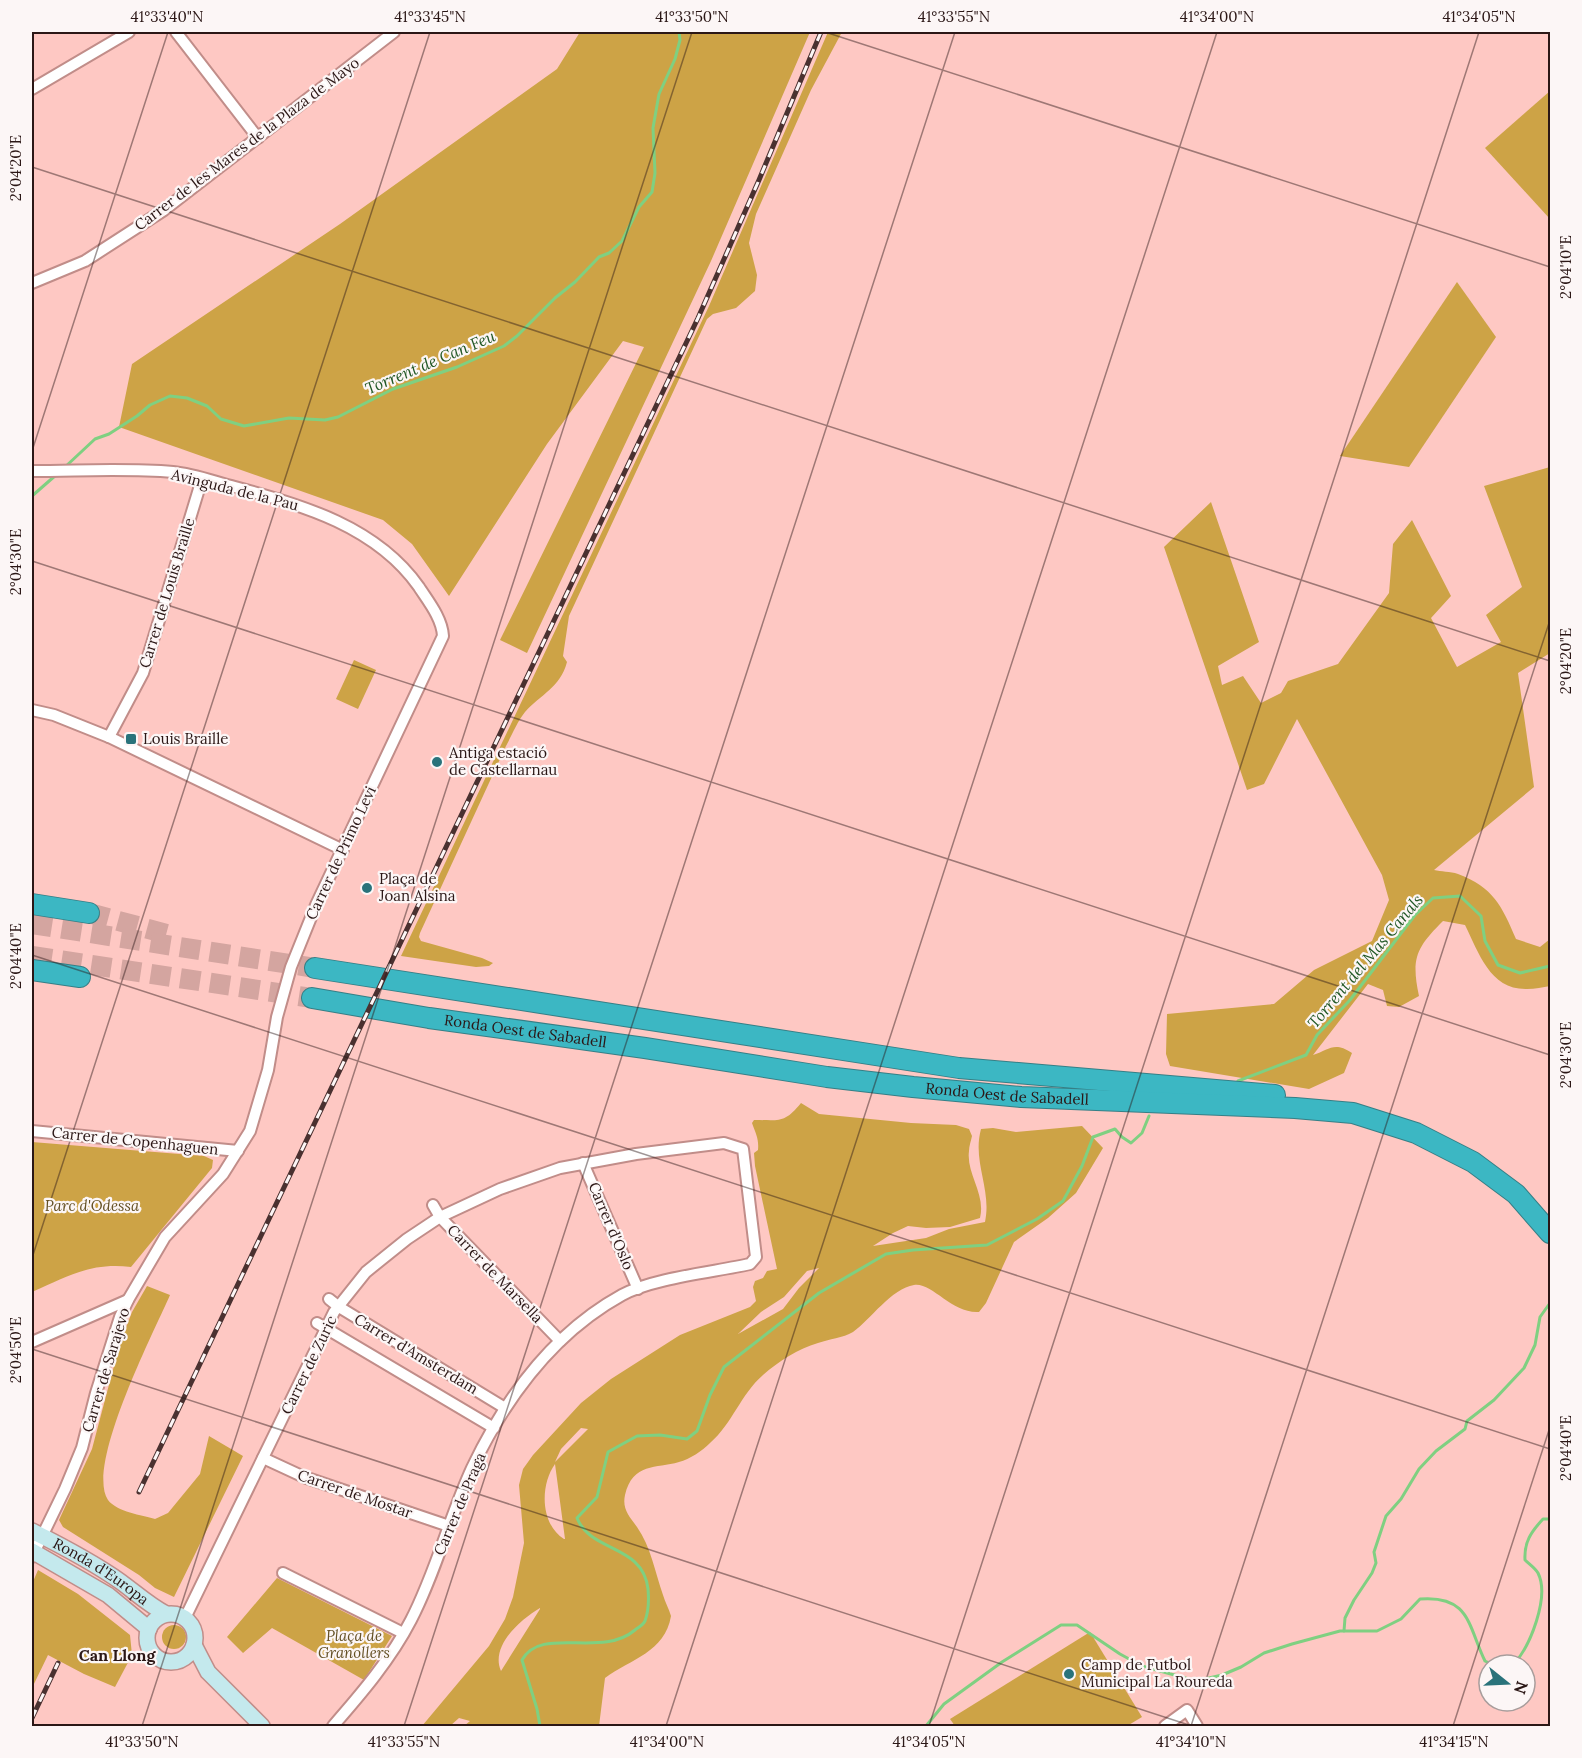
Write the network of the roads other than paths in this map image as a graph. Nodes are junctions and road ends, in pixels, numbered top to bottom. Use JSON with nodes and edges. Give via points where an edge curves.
{"nodes":[{"id":1,"x":129,"y":32,"type":"edge"},
{"id":2,"x":176,"y":32,"type":"edge"},
{"id":3,"x":394,"y":32,"type":"edge"},
{"id":4,"x":32,"y":89,"type":"edge"},
{"id":5,"x":258,"y":138,"type":"junction"},
{"id":6,"x":32,"y":283,"type":"edge"},
{"id":7,"x":32,"y":471,"type":"edge"},
{"id":8,"x":202,"y":478,"type":"junction"},
{"id":9,"x":440,"y":646,"type":"joint"},
{"id":10,"x":32,"y":710,"type":"edge"},
{"id":11,"x":109,"y":737,"type":"junction"},
{"id":12,"x":343,"y":850,"type":"junction"},
{"id":13,"x":32,"y":904,"type":"edge"},
{"id":14,"x":89,"y":913,"type":"tunnel mouth"},
{"id":15,"x":315,"y":968,"type":"tunnel mouth"},
{"id":16,"x":32,"y":970,"type":"edge"},
{"id":17,"x":80,"y":977,"type":"dead end"},
{"id":18,"x":312,"y":998,"type":"tunnel mouth"},
{"id":19,"x":268,"y":1070,"type":"joint"},
{"id":20,"x":32,"y":1131,"type":"edge"},
{"id":21,"x":238,"y":1151,"type":"junction"},
{"id":22,"x":583,"y":1163,"type":"junction"},
{"id":23,"x":433,"y":1205,"type":"dead end"},
{"id":24,"x":440,"y":1217,"type":"junction"},
{"id":25,"x":1551,"y":1223,"type":"edge"},
{"id":26,"x":1551,"y":1233,"type":"edge"},
{"id":27,"x":750,"y":1264,"type":"joint"},
{"id":28,"x":638,"y":1289,"type":"junction"},
{"id":29,"x":329,"y":1299,"type":"dead end"},
{"id":30,"x":128,"y":1300,"type":"junction"},
{"id":31,"x":339,"y":1307,"type":"junction"},
{"id":32,"x":322,"y":1326,"type":"junction"},
{"id":33,"x":560,"y":1341,"type":"junction"},
{"id":34,"x":32,"y":1342,"type":"edge"},
{"id":35,"x":505,"y":1408,"type":"junction"},
{"id":36,"x":494,"y":1428,"type":"junction"},
{"id":37,"x":263,"y":1458,"type":"junction"},
{"id":38,"x":449,"y":1526,"type":"junction"},
{"id":39,"x":37,"y":1534,"type":"edge"},
{"id":40,"x":32,"y":1553,"type":"edge"},
{"id":41,"x":283,"y":1573,"type":"dead end"},
{"id":42,"x":166,"y":1614,"type":"junction"},
{"id":43,"x":185,"y":1618,"type":"junction"},
{"id":44,"x":149,"y":1629,"type":"junction"},
{"id":45,"x":403,"y":1633,"type":"junction"},
{"id":46,"x":194,"y":1645,"type":"junction"},
{"id":47,"x":176,"y":1661,"type":"junction"},
{"id":48,"x":207,"y":1672,"type":"junction"},
{"id":49,"x":262,"y":1726,"type":"edge"},
{"id":50,"x":333,"y":1726,"type":"edge"},
{"id":51,"x":1165,"y":1726,"type":"edge"},
{"id":52,"x":1197,"y":1726,"type":"edge"}],
"edges":[{"from":1,"to":4,"type":"street"},
{"from":2,"to":5,"type":"street"},
{"from":3,"to":5,"type":"street","name":"Carrer de les Mares de la Plaza de Mayo"},
{"from":5,"to":6,"type":"street","name":"Carrer de les Mares de la Plaza de Mayo","via":[[164,210],[95,255]]},
{"from":7,"to":8,"type":"street","name":"Avinguda de la Pau","via":[[175,472]]},
{"from":8,"to":9,"type":"street","name":"Avinguda de la Pau","via":[[293,503],[363,534],[404,568],[421,590],[441,625]]},
{"from":8,"to":11,"type":"street","name":"Carrer de Louis Braille","via":[[143,673]]},
{"from":9,"to":12,"type":"street","name":"Carrer de Primo Levi"},
{"from":10,"to":11,"type":"street"},
{"from":11,"to":12,"type":"street"},
{"from":12,"to":19,"type":"street","name":"Carrer de Primo Levi","via":[[291,967]]},
{"from":13,"to":14,"type":"highway"},
{"from":15,"to":25,"type":"highway","name":"Ronda Oest de Sabadell","via":[[959,1068],[1338,1103],[1403,1120],[1442,1137],[1510,1183]]},
{"from":16,"to":17,"type":"highway"},
{"from":18,"to":26,"type":"highway","name":"Ronda Oest de Sabadell","via":[[913,1087],[1353,1113],[1416,1132],[1473,1162],[1516,1194]]},
{"from":19,"to":21,"type":"street","name":"Carrer de Sarajevo","via":[[250,1131]]},
{"from":20,"to":21,"type":"street","name":"Carrer de Copenhaguen"},
{"from":21,"to":30,"type":"street","name":"Carrer de Sarajevo","via":[[223,1174],[165,1237]]},
{"from":22,"to":24,"type":"street","name":"Carrer de Zuric","via":[[510,1186]]},
{"from":22,"to":27,"type":"street","name":"Carrer de Zuric","via":[[724,1143],[743,1149],[756,1257]]},
{"from":22,"to":28,"type":"street","name":"Carrer d'Oslo"},
{"from":23,"to":24,"type":"street","name":"Carrer de Marsella"},
{"from":24,"to":31,"type":"street","name":"Carrer de Zuric","via":[[366,1272]]},
{"from":24,"to":33,"type":"street","name":"Carrer de Marsella"},
{"from":27,"to":28,"type":"street","name":"Carrer de Praga"},
{"from":28,"to":33,"type":"street","name":"Carrer de Praga","via":[[623,1294]]},
{"from":29,"to":31,"type":"street","name":"Carrer d'Amsterdam"},
{"from":30,"to":34,"type":"street"},
{"from":30,"to":39,"type":"street","name":"Carrer de Sarajevo","via":[[116,1328],[82,1448]]},
{"from":31,"to":32,"type":"street","name":"Carrer de Zuric"},
{"from":31,"to":35,"type":"street","name":"Carrer d'Amsterdam"},
{"from":32,"to":36,"type":"street","name":"Carrer d'Amsterdam"},
{"from":32,"to":37,"type":"street","name":"Carrer de Zuric"},
{"from":33,"to":35,"type":"street","name":"Carrer de Praga"},
{"from":35,"to":36,"type":"street","name":"Carrer de Praga"},
{"from":36,"to":38,"type":"street","name":"Carrer de Praga","via":[[472,1468]]},
{"from":37,"to":38,"type":"street","name":"Carrer de Mostar","via":[[304,1477]]},
{"from":37,"to":43,"type":"street","name":"Carrer de Zuric"},
{"from":38,"to":45,"type":"street","name":"Carrer de Praga","via":[[427,1587]]},
{"from":39,"to":40,"type":"street","name":"Carrer de Sarajevo"},
{"from":39,"to":42,"type":"street","name":"Ronda d'Europa","via":[[122,1582]]},
{"from":40,"to":44,"type":"street","name":"Ronda d'Europa","via":[[108,1595]]},
{"from":41,"to":45,"type":"street"},
{"from":42,"to":43,"type":"street","name":"Ronda d'Europa"},
{"from":42,"to":44,"type":"street","name":"Ronda d'Europa"},
{"from":43,"to":46,"type":"street","name":"Ronda d'Europa","via":[[194,1630]]},
{"from":44,"to":47,"type":"street","name":"Ronda d'Europa","via":[[148,1644],[156,1656]]},
{"from":45,"to":50,"type":"street","name":"Carrer de Praga","via":[[375,1676]]},
{"from":46,"to":47,"type":"street"},
{"from":46,"to":48,"type":"street","name":"Ronda d'Europa"},
{"from":47,"to":48,"type":"street","name":"Ronda d'Europa"},
{"from":48,"to":49,"type":"street","name":"Ronda d'Europa"},
{"from":51,"to":52,"type":"street","via":[[1187,1710]]}]}
